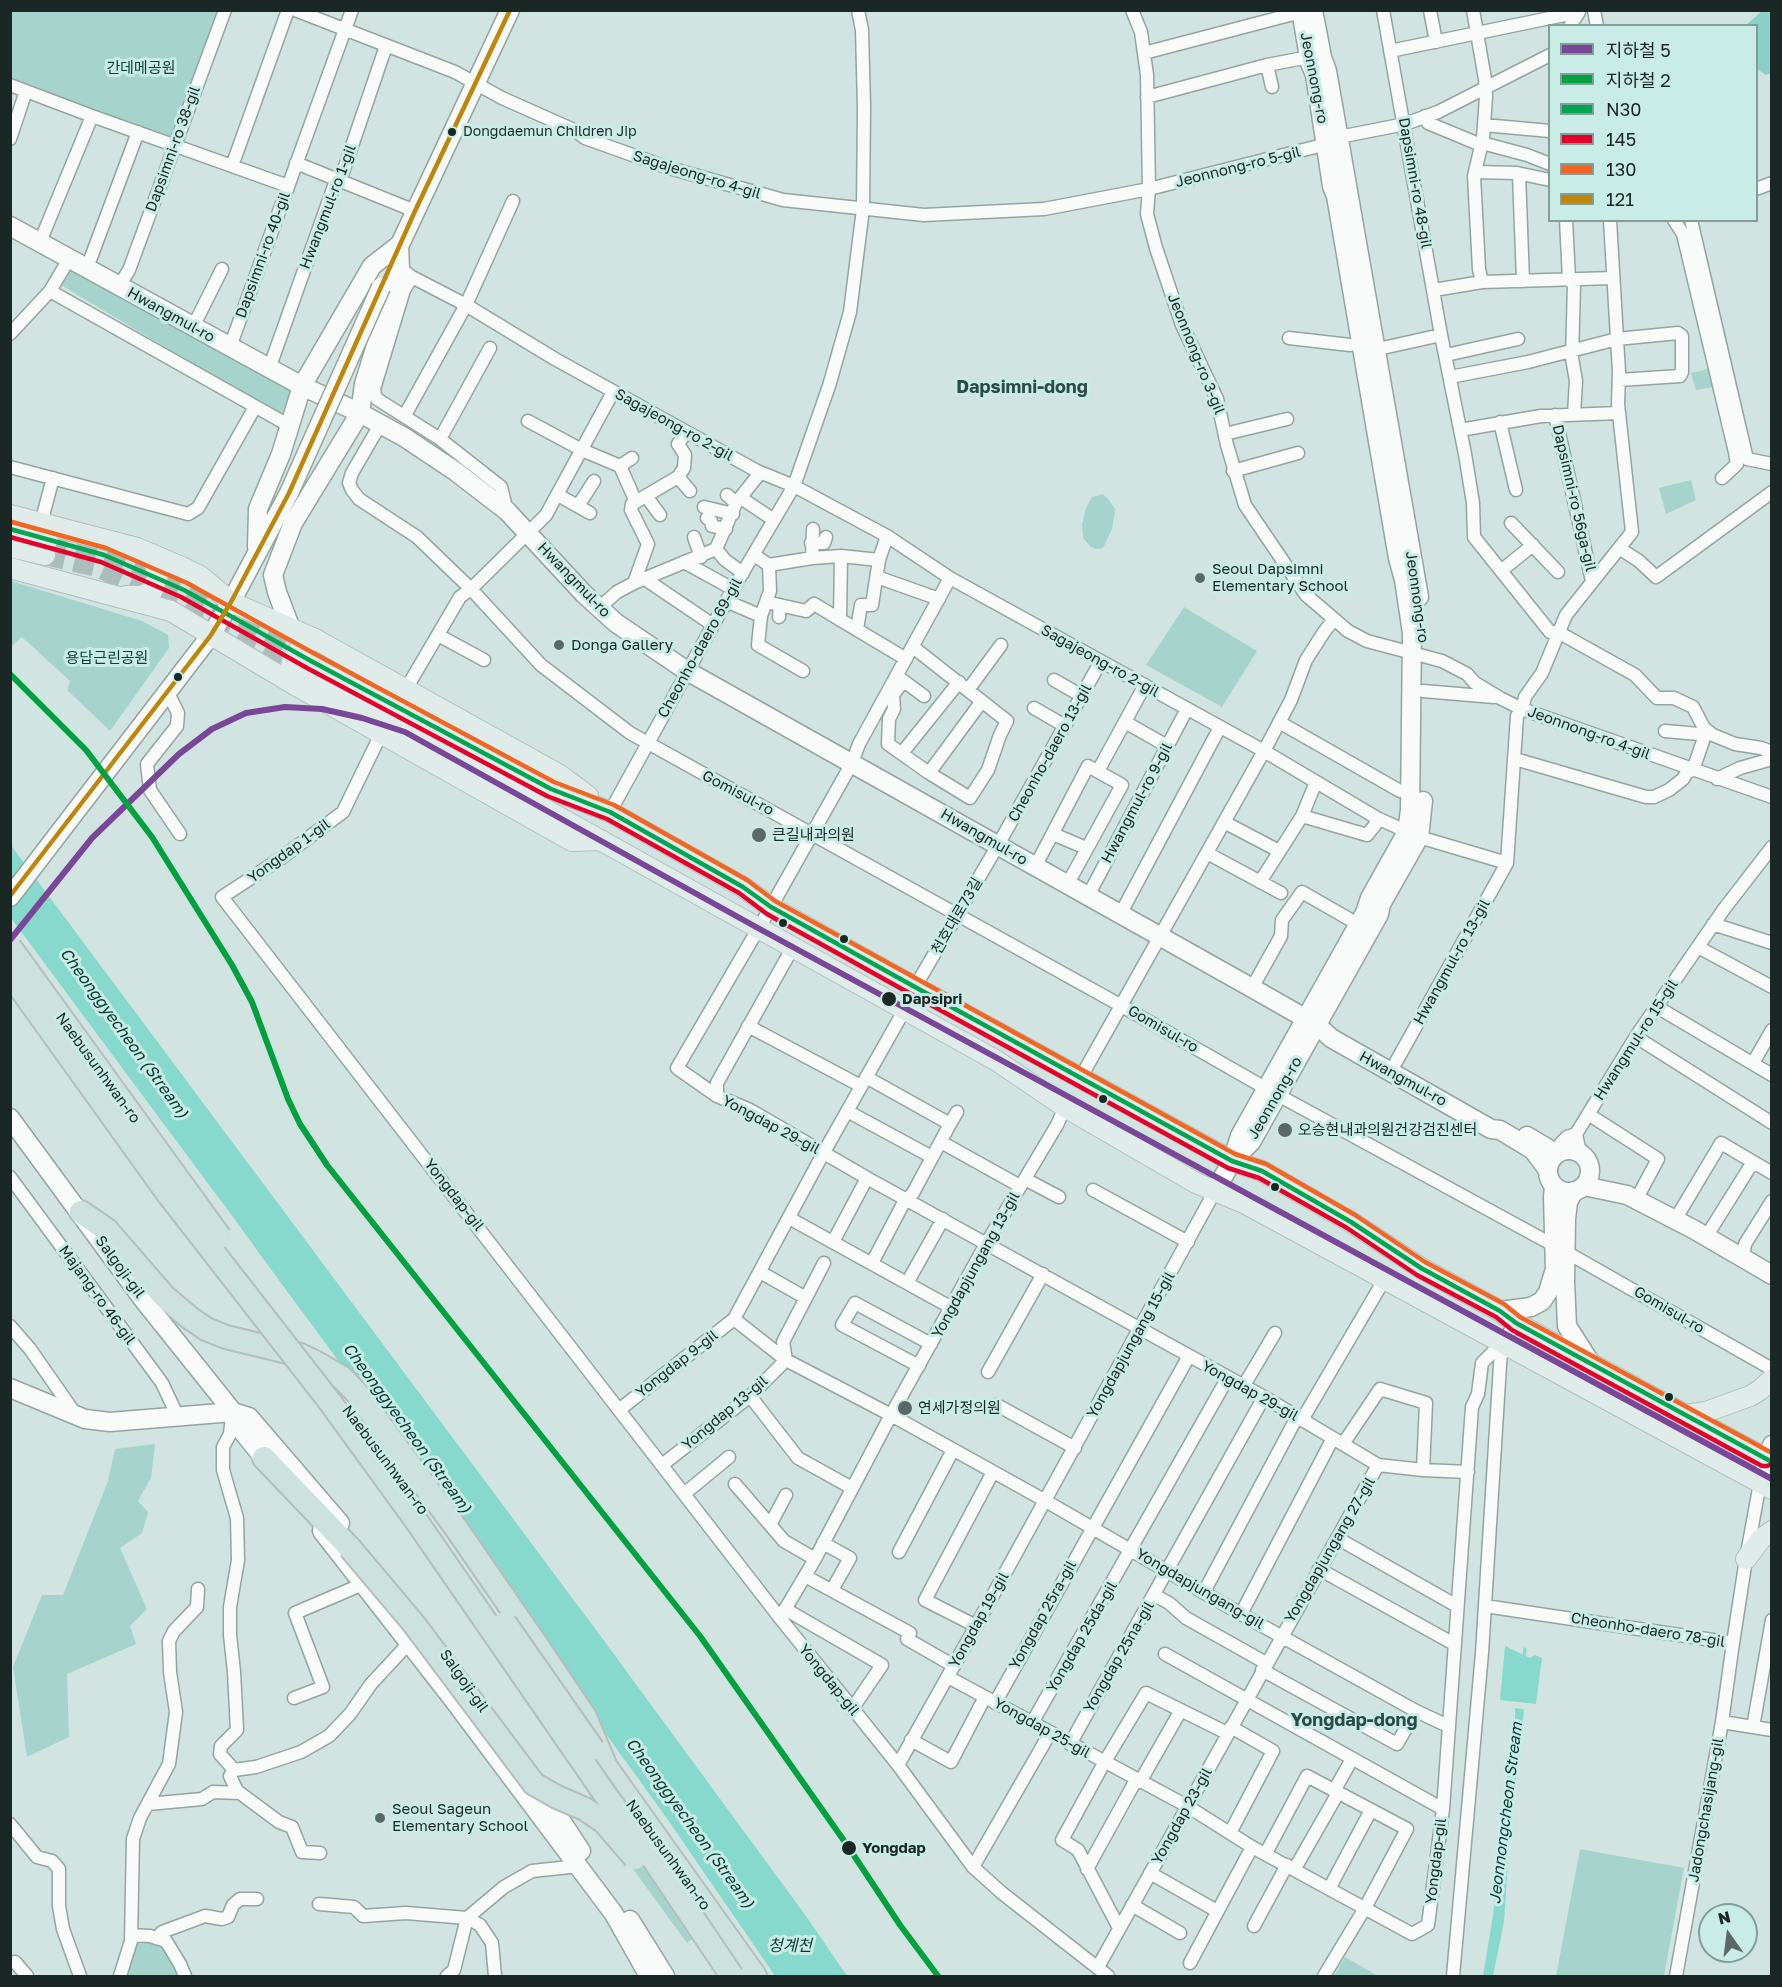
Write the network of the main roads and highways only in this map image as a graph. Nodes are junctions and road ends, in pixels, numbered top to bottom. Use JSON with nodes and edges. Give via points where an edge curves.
{"nodes":[{"id":1,"x":510,"y":10,"type":"edge"},
{"id":2,"x":1305,"y":11,"type":"edge"},
{"id":3,"x":1333,"y":141,"type":"junction"},
{"id":4,"x":10,"y":226,"type":"edge"},
{"id":5,"x":399,"y":245,"type":"junction"},
{"id":6,"x":302,"y":386,"type":"junction"},
{"id":7,"x":360,"y":413,"type":"junction"},
{"id":8,"x":10,"y":515,"type":"edge"},
{"id":9,"x":293,"y":523,"type":"junction"},
{"id":10,"x":10,"y":529,"type":"edge"},
{"id":11,"x":44,"y":539,"type":"junction"},
{"id":12,"x":10,"y":547,"type":"edge"},
{"id":13,"x":257,"y":552,"type":"junction"},
{"id":14,"x":152,"y":554,"type":"junction"},
{"id":15,"x":10,"y":568,"type":"edge"},
{"id":16,"x":117,"y":596,"type":"junction"},
{"id":17,"x":231,"y":602,"type":"junction"},
{"id":18,"x":291,"y":629,"type":"junction"},
{"id":19,"x":211,"y":634,"type":"junction"},
{"id":20,"x":315,"y":639,"type":"junction"},
{"id":21,"x":1417,"y":653,"type":"junction"},
{"id":22,"x":303,"y":673,"type":"junction"},
{"id":23,"x":610,"y":812,"type":"junction"},
{"id":24,"x":1413,"y":834,"type":"junction"},
{"id":25,"x":602,"y":840,"type":"junction"},
{"id":26,"x":10,"y":897,"type":"edge"},
{"id":27,"x":10,"y":947,"type":"edge"},
{"id":28,"x":10,"y":974,"type":"edge"},
{"id":29,"x":1312,"y":1022,"type":"junction"},
{"id":30,"x":10,"y":1118,"type":"edge"},
{"id":31,"x":1565,"y":1144,"type":"junction"},
{"id":32,"x":1585,"y":1159,"type":"junction"},
{"id":33,"x":1232,"y":1161,"type":"junction"},
{"id":34,"x":1551,"y":1178,"type":"junction"},
{"id":35,"x":1584,"y":1189,"type":"junction"},
{"id":36,"x":1215,"y":1191,"type":"junction"},
{"id":37,"x":1632,"y":1198,"type":"junction"},
{"id":38,"x":81,"y":1212,"type":"junction"},
{"id":39,"x":1560,"y":1259,"type":"junction"},
{"id":40,"x":1772,"y":1275,"type":"edge"},
{"id":41,"x":1508,"y":1317,"type":"junction"},
{"id":42,"x":1590,"y":1362,"type":"junction"},
{"id":43,"x":1772,"y":1379,"type":"edge"},
{"id":44,"x":10,"y":1388,"type":"edge"},
{"id":45,"x":233,"y":1412,"type":"junction"},
{"id":46,"x":1686,"y":1415,"type":"junction"},
{"id":47,"x":1770,"y":1456,"type":"edge"},
{"id":48,"x":264,"y":1458,"type":"junction"},
{"id":49,"x":1766,"y":1486,"type":"edge"},
{"id":50,"x":1772,"y":1531,"type":"edge"},
{"id":51,"x":1746,"y":1558,"type":"road end"},
{"id":52,"x":409,"y":1643,"type":"junction"},
{"id":53,"x":444,"y":1653,"type":"junction"},
{"id":54,"x":486,"y":1728,"type":"junction"},
{"id":55,"x":606,"y":1767,"type":"junction"},
{"id":56,"x":646,"y":1974,"type":"edge"},
{"id":57,"x":665,"y":1977,"type":"edge"},
{"id":58,"x":732,"y":1977,"type":"edge"},
{"id":59,"x":755,"y":1977,"type":"edge"}],
"edges":[{"from":1,"to":5,"type":"main road"},
{"from":2,"to":3,"type":"main road","name":"Jeonnong-ro"},
{"from":2,"to":3,"type":"main road","name":"Jeonnong-ro","via":[[1309,57]]},
{"from":3,"to":21,"type":"main road","name":"Jeonnong-ro","via":[[1332,186]]},
{"from":4,"to":6,"type":"main road","name":"Hwangmul-ro"},
{"from":5,"to":6,"type":"main road","via":[[372,266]]},
{"from":5,"to":7,"type":"main road","via":[[406,272],[364,384]]},
{"from":5,"to":13,"type":"main road","bridge":true,"via":[[289,493]]},
{"from":6,"to":7,"type":"main road","name":"Hwangmul-ro"},
{"from":6,"to":13,"type":"main road","via":[[271,482],[258,509]]},
{"from":7,"to":9,"type":"main road"},
{"from":7,"to":29,"type":"main road","name":"Hwangmul-ro","via":[[455,471],[507,512],[599,608],[687,671]]},
{"from":8,"to":11,"type":"main road"},
{"from":9,"to":13,"type":"main road"},
{"from":9,"to":18,"type":"main road","via":[[273,575]]},
{"from":10,"to":11,"type":"main road"},
{"from":11,"to":12,"type":"main road"},
{"from":11,"to":14,"type":"main road"},
{"from":13,"to":17,"type":"main road"},
{"from":14,"to":16,"type":"main road","via":[[158,575],[152,592]]},
{"from":14,"to":17,"type":"main road","via":[[200,576]]},
{"from":15,"to":16,"type":"main road"},
{"from":16,"to":19,"type":"main road","via":[[171,610]]},
{"from":17,"to":18,"type":"main road"},
{"from":17,"to":19,"type":"main road"},
{"from":18,"to":20,"type":"main road"},
{"from":19,"to":22,"type":"main road"},
{"from":19,"to":26,"type":"main road"},
{"from":20,"to":22,"type":"main road","via":[[302,646],[292,661],[290,675]]},
{"from":20,"to":23,"type":"main road","via":[[560,775]]},
{"from":21,"to":24,"type":"main road","name":"Jeonnong-ro","via":[[1409,756]]},
{"from":21,"to":24,"type":"main road","name":"Jeonnong-ro","via":[[1423,691],[1424,767]]},
{"from":22,"to":23,"type":"main road","via":[[551,789]]},
{"from":22,"to":25,"type":"main road"},
{"from":22,"to":25,"type":"main road","via":[[381,734],[572,841]]},
{"from":23,"to":33,"type":"main road","via":[[771,907]]},
{"from":24,"to":29,"type":"main road","name":"Jeonnong-ro"},
{"from":25,"to":36,"type":"main road","via":[[997,1061],[1065,1107]]},
{"from":27,"to":55,"type":"highway","name":"Naebusunhwan-ro","bridge":true,"via":[[490,1602]]},
{"from":28,"to":58,"type":"highway","name":"Naebusunhwan-ro","bridge":true,"via":[[168,1194],[330,1402],[415,1519]]},
{"from":29,"to":31,"type":"main road","name":"Hwangmul-ro","via":[[1336,1028],[1534,1140]]},
{"from":29,"to":33,"type":"main road","name":"Jeonnong-ro","via":[[1272,1092],[1240,1136]]},
{"from":29,"to":34,"type":"main road","name":"Hwangmul-ro","via":[[1331,1038],[1533,1150]]},
{"from":30,"to":38,"type":"main road","name":"Salgoji-gil"},
{"from":31,"to":32,"type":"main road"},
{"from":31,"to":34,"type":"main road","via":[[1551,1160]]},
{"from":32,"to":35,"type":"main road","via":[[1590,1177]]},
{"from":32,"to":37,"type":"main road"},
{"from":33,"to":36,"type":"main road","name":"Yongdapjungang 15-gil"},
{"from":33,"to":41,"type":"main road","via":[[1262,1171]]},
{"from":34,"to":35,"type":"main road","via":[[1563,1191]]},
{"from":34,"to":39,"type":"main road"},
{"from":35,"to":37,"type":"main road"},
{"from":35,"to":39,"type":"main road","via":[[1568,1202]]},
{"from":36,"to":49,"type":"main road","via":[[1244,1203]]},
{"from":37,"to":40,"type":"main road"},
{"from":38,"to":45,"type":"main road","name":"Salgoji-gil","via":[[145,1302]]},
{"from":38,"to":55,"type":"highway","bridge":true,"via":[[107,1230],[180,1311],[207,1329],[315,1362],[341,1377],[357,1393],[474,1554],[585,1717]]},
{"from":39,"to":41,"type":"main road","via":[[1542,1301]]},
{"from":39,"to":42,"type":"main road","via":[[1567,1326]]},
{"from":41,"to":42,"type":"main road"},
{"from":42,"to":46,"type":"main road"},
{"from":43,"to":46,"type":"main road","via":[[1750,1396]]},
{"from":44,"to":45,"type":"main road","via":[[76,1416],[110,1422]]},
{"from":45,"to":48,"type":"main road","name":"Salgoji-gil","via":[[238,1426]]},
{"from":45,"to":53,"type":"main road","name":"Salgoji-gil","via":[[249,1417],[278,1450],[417,1614]]},
{"from":46,"to":47,"type":"main road"},
{"from":47,"to":49,"type":"main road","name":"Cheonho-daero 78-gil"},
{"from":48,"to":52,"type":"main road","name":"Salgoji-gil"},
{"from":48,"to":58,"type":"highway","bridge":true,"via":[[350,1548],[414,1624],[534,1784],[604,1822]]},
{"from":50,"to":51,"type":"main road"},
{"from":52,"to":53,"type":"main road","via":[[423,1640]]},
{"from":52,"to":54,"type":"main road","name":"Salgoji-gil"},
{"from":53,"to":54,"type":"main road","name":"Salgoji-gil"},
{"from":54,"to":56,"type":"main road","name":"Salgoji-gil","via":[[614,1914]]},
{"from":54,"to":57,"type":"main road","name":"Salgoji-gil","via":[[550,1802]]},
{"from":55,"to":59,"type":"highway","name":"Naebusunhwan-ro"}]}
